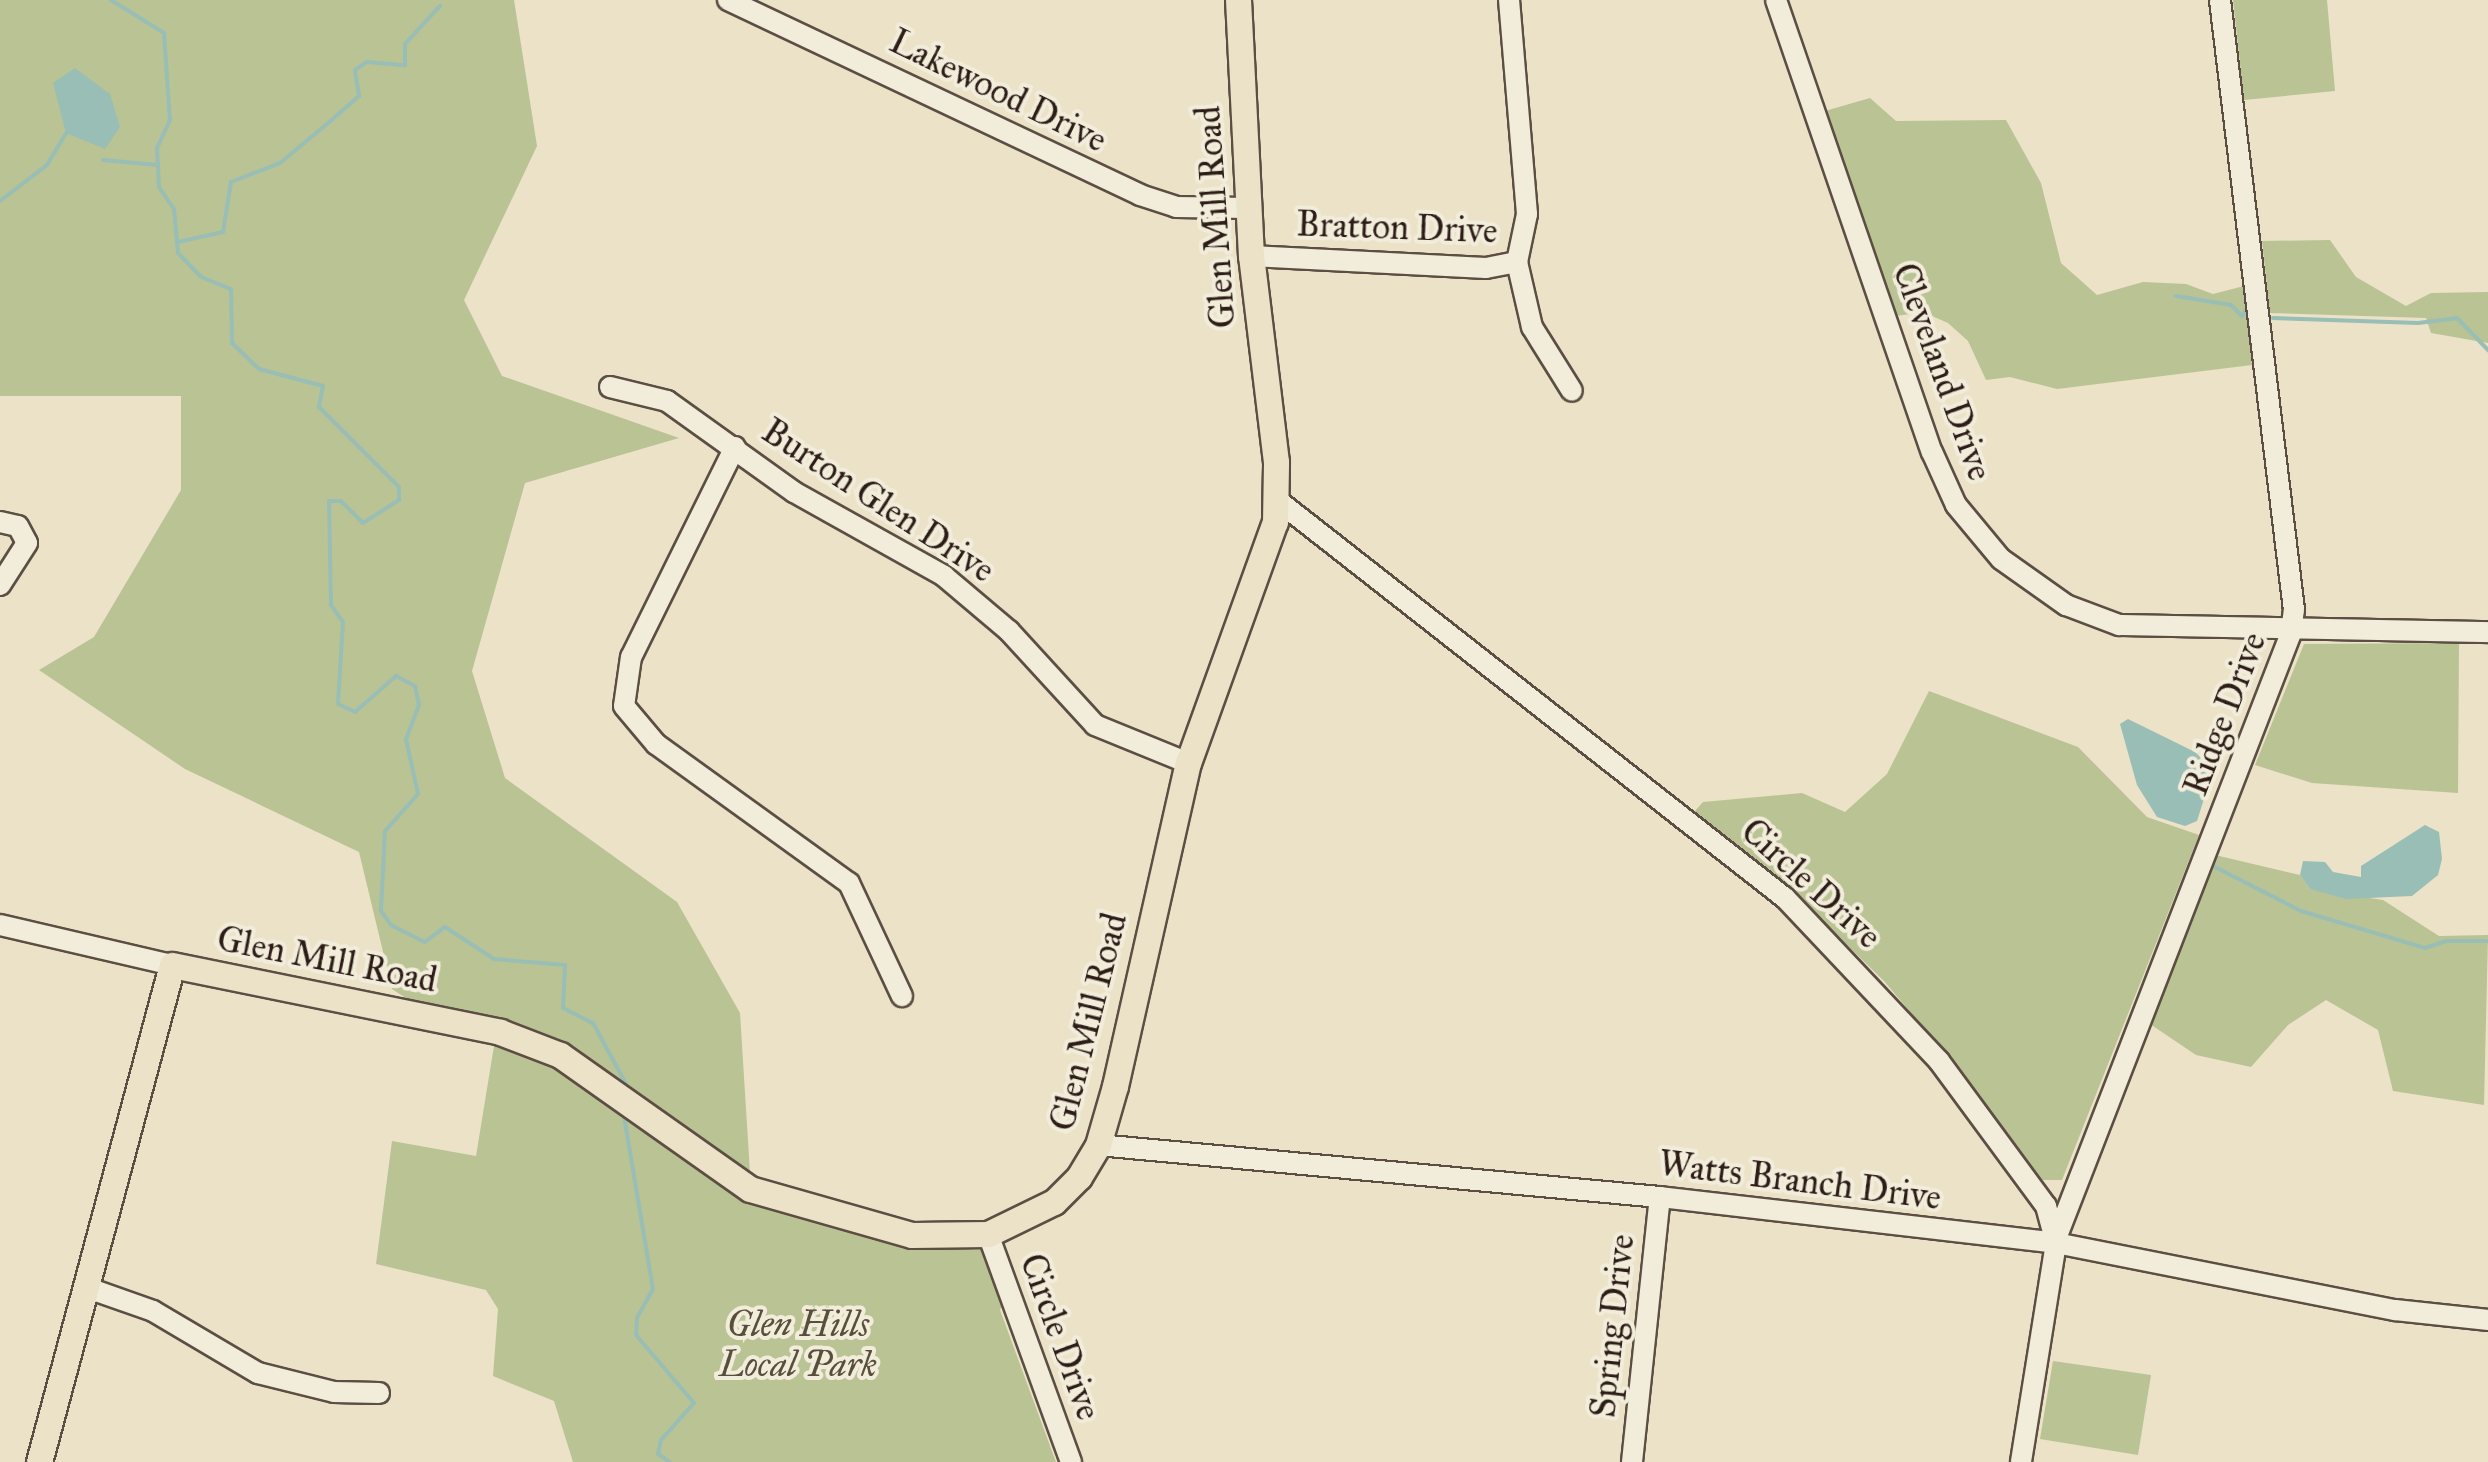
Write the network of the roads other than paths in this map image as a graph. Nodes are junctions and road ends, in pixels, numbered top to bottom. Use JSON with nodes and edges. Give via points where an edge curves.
{"nodes":[{"id":1,"x":1238,"y":0,"type":"edge"},
{"id":2,"x":1509,"y":0,"type":"edge"},
{"id":3,"x":1776,"y":0,"type":"edge"},
{"id":4,"x":2220,"y":0,"type":"edge"},
{"id":5,"x":732,"y":1,"type":"edge"},
{"id":6,"x":1248,"y":208,"type":"junction"},
{"id":7,"x":1251,"y":256,"type":"junction"},
{"id":8,"x":1518,"y":262,"type":"junction"},
{"id":9,"x":610,"y":387,"type":"dead end"},
{"id":10,"x":1572,"y":391,"type":"dead end"},
{"id":11,"x":735,"y":447,"type":"junction"},
{"id":12,"x":1277,"y":500,"type":"junction"},
{"id":13,"x":0,"y":522,"type":"edge"},
{"id":14,"x":0,"y":585,"type":"edge"},
{"id":15,"x":2488,"y":632,"type":"edge"},
{"id":16,"x":2291,"y":633,"type":"junction"},
{"id":17,"x":1188,"y":763,"type":"junction"},
{"id":18,"x":0,"y":925,"type":"edge"},
{"id":19,"x":172,"y":965,"type":"junction"},
{"id":20,"x":902,"y":996,"type":"dead end"},
{"id":21,"x":1098,"y":1145,"type":"junction"},
{"id":22,"x":1660,"y":1197,"type":"junction"},
{"id":23,"x":988,"y":1234,"type":"junction"},
{"id":24,"x":2056,"y":1243,"type":"junction"},
{"id":25,"x":85,"y":1288,"type":"junction"},
{"id":26,"x":2488,"y":1320,"type":"edge"},
{"id":27,"x":379,"y":1393,"type":"dead end"},
{"id":28,"x":39,"y":1462,"type":"edge"},
{"id":29,"x":1071,"y":1462,"type":"edge"},
{"id":30,"x":1632,"y":1462,"type":"edge"},
{"id":31,"x":2021,"y":1462,"type":"edge"}],
"edges":[{"from":1,"to":6,"type":"main road","name":"Glen Mill Road"},
{"from":2,"to":8,"type":"street","name":"Bratton Drive","via":[[1528,214]]},
{"from":3,"to":16,"type":"street","name":"Cleveland Drive","via":[[1932,452],[1970,526],[2029,584],[2119,626]]},
{"from":4,"to":16,"type":"street","name":"Ridge Drive","via":[[2294,610]]},
{"from":5,"to":6,"type":"street","name":"Lakewood Drive","via":[[1140,196],[1176,207]]},
{"from":6,"to":7,"type":"main road","name":"Glen Mill Road"},
{"from":7,"to":8,"type":"street","name":"Bratton Drive","via":[[1486,268]]},
{"from":7,"to":12,"type":"main road","name":"Glen Mill Road"},
{"from":8,"to":10,"type":"street","via":[[1532,327]]},
{"from":9,"to":11,"type":"street","name":"Burton Glen Drive","via":[[666,401]]},
{"from":11,"to":17,"type":"street","name":"Burton Glen Drive","via":[[794,492],[969,594],[1095,725]]},
{"from":11,"to":20,"type":"street","via":[[632,657],[624,706],[656,744],[849,883]]},
{"from":12,"to":17,"type":"main road","name":"Glen Mill Road","via":[[1275,522]]},
{"from":12,"to":24,"type":"street","name":"Circle Drive","via":[[1677,808],[1836,946],[1981,1116],[2046,1206]]},
{"from":13,"to":14,"type":"street","via":[[18,526],[27,542]]},
{"from":15,"to":16,"type":"street","name":"Cleveland Drive"},
{"from":16,"to":24,"type":"street","name":"Ridge Drive","via":[[2058,1220]]},
{"from":17,"to":21,"type":"main road","name":"Glen Mill Road"},
{"from":18,"to":19,"type":"street"},
{"from":19,"to":23,"type":"main road","name":"Glen Mill Road","via":[[500,1032],[560,1056],[750,1189],[912,1235]]},
{"from":19,"to":25,"type":"main road","name":"Glen Mill Road"},
{"from":21,"to":22,"type":"street","name":"Watts Branch Drive"},
{"from":21,"to":23,"type":"main road","name":"Glen Mill Road","via":[[1054,1202]]},
{"from":22,"to":24,"type":"street","name":"Watts Branch Drive"},
{"from":22,"to":30,"type":"street","name":"Spring Drive"},
{"from":23,"to":29,"type":"street","name":"Circle Drive"},
{"from":24,"to":26,"type":"street","name":"Watts Branch Drive","via":[[2395,1310]]},
{"from":24,"to":31,"type":"street","name":"Circle Drive"},
{"from":25,"to":27,"type":"street","via":[[153,1311],[258,1372],[334,1392]]},
{"from":25,"to":28,"type":"main road","name":"Glen Mill Road"}]}
